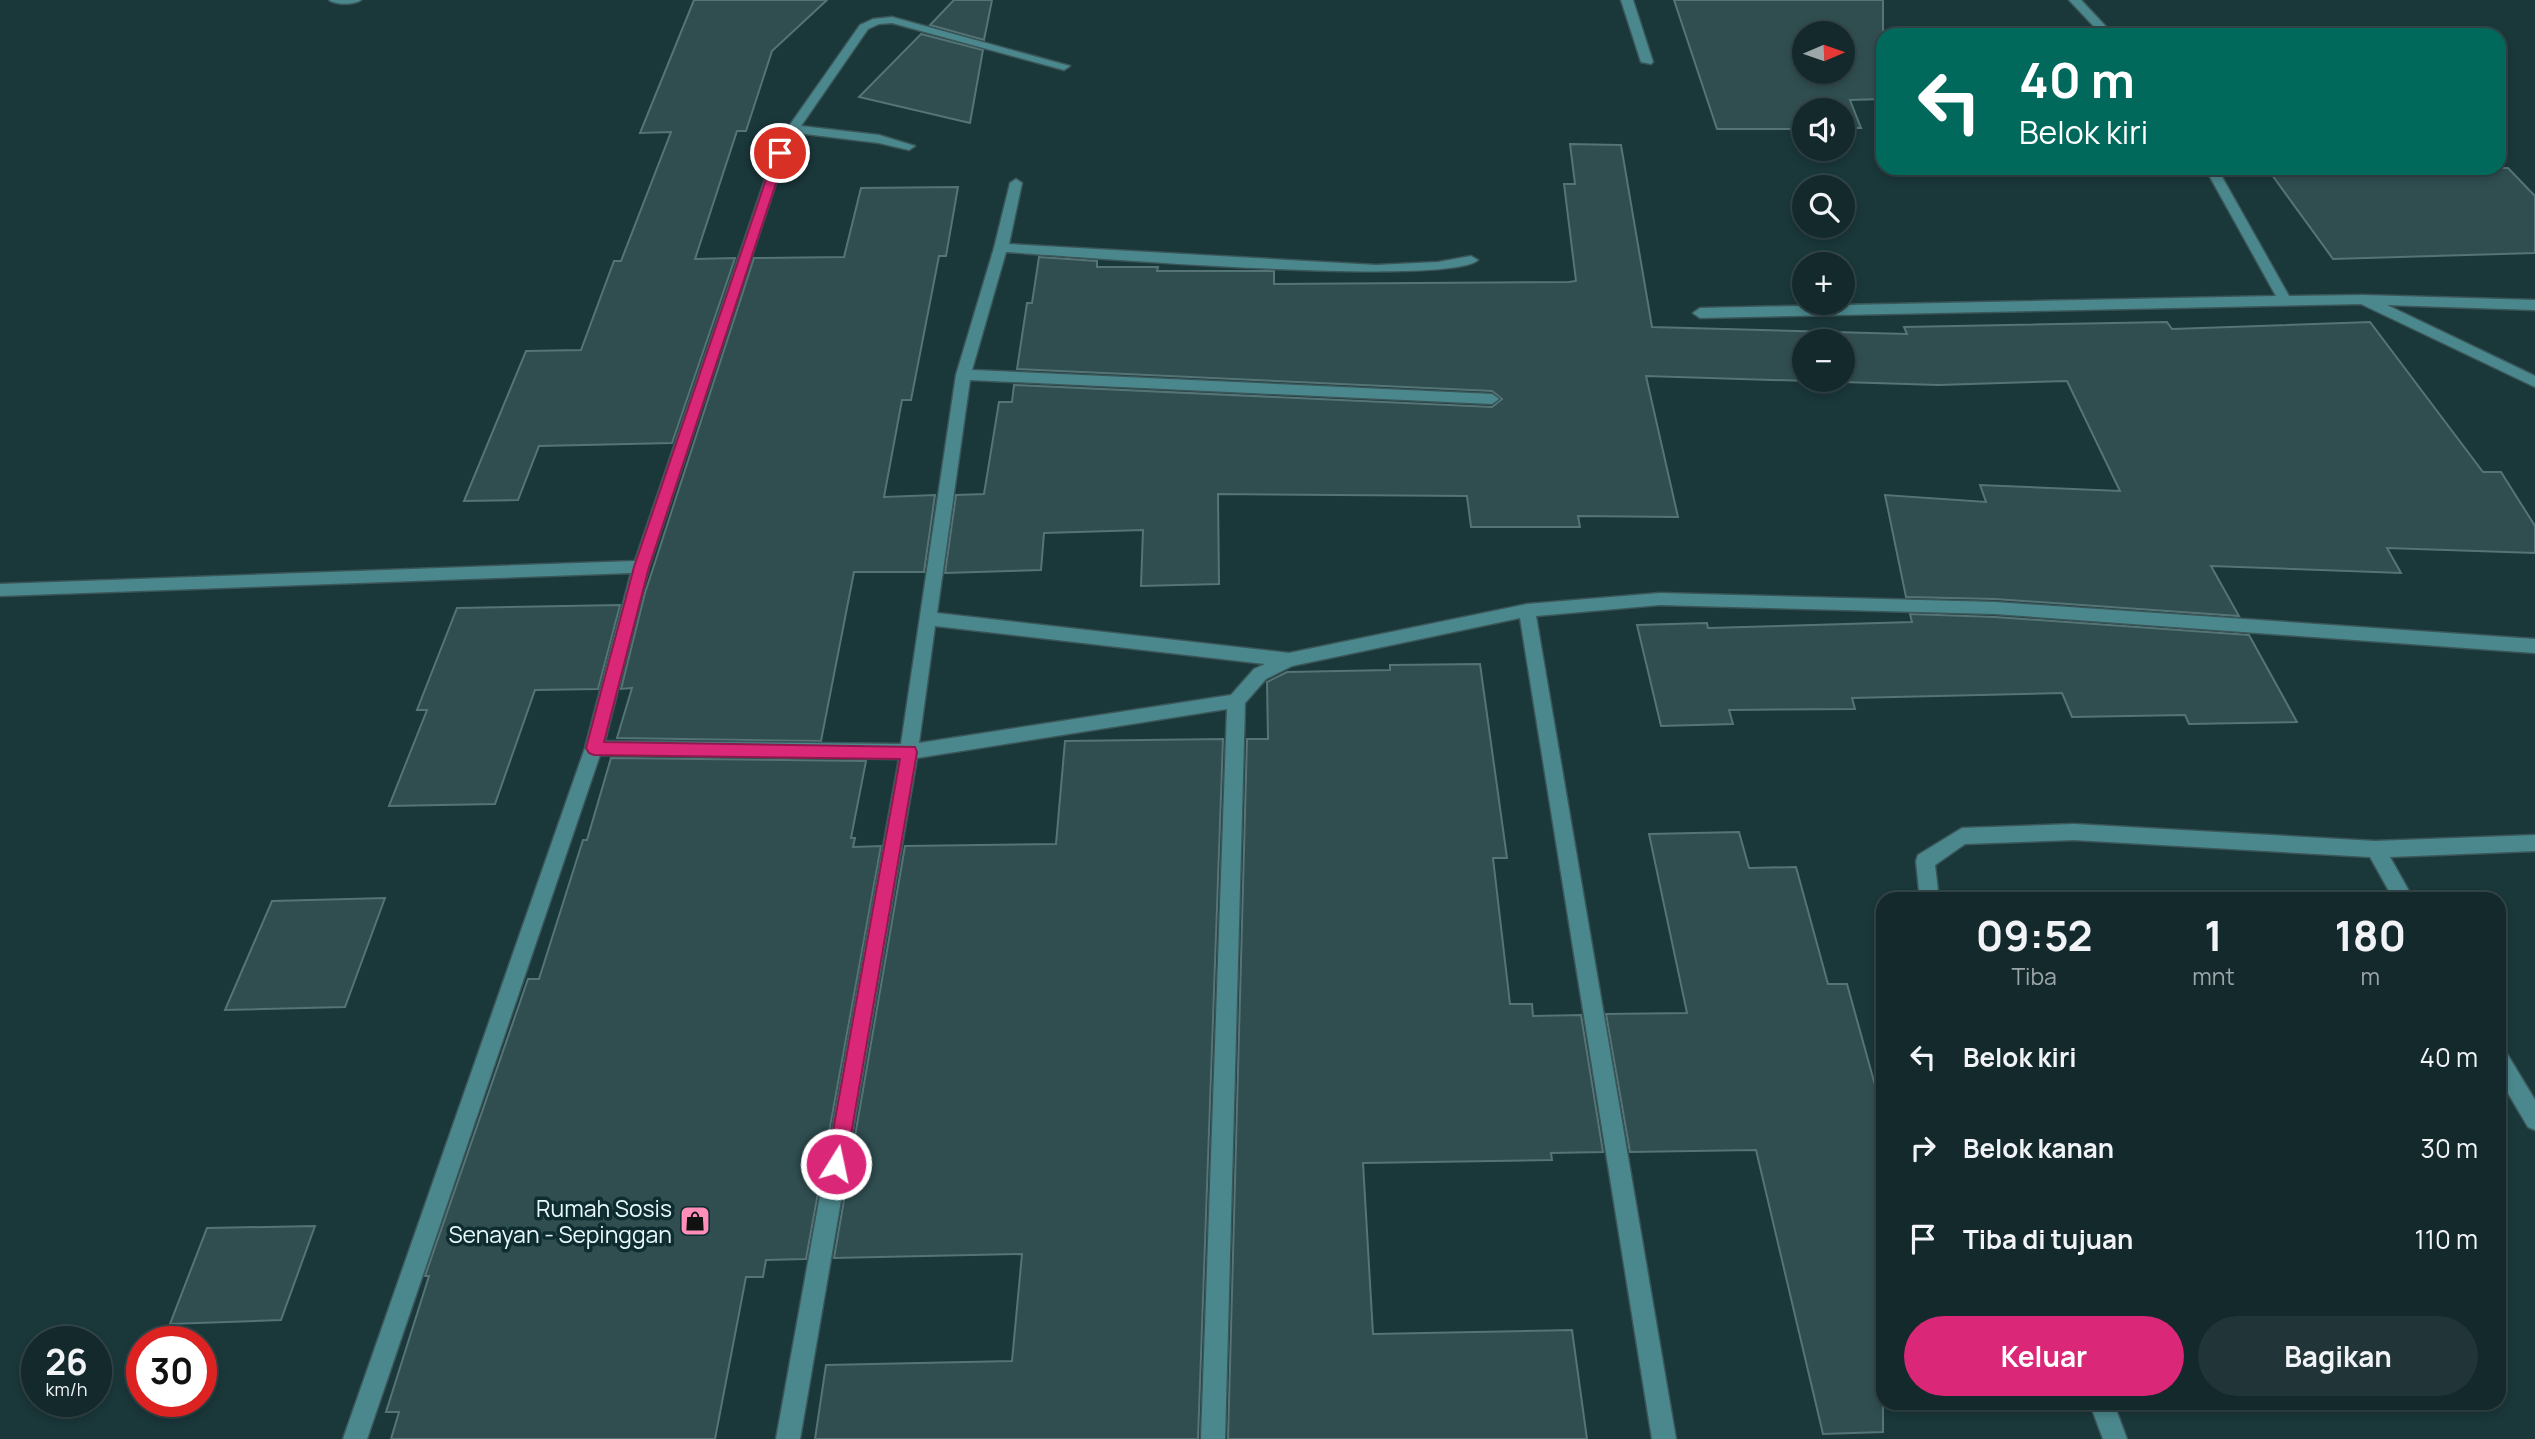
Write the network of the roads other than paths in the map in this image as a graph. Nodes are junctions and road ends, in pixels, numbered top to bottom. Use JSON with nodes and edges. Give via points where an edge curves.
{"nodes":[{"id":1,"x":335,"y":0,"type":"edge"},
{"id":2,"x":355,"y":0,"type":"edge"},
{"id":3,"x":1627,"y":0,"type":"edge"},
{"id":4,"x":2075,"y":0,"type":"edge"},
{"id":5,"x":2101,"y":28,"type":"edge"},
{"id":6,"x":1647,"y":62,"type":"dead end"},
{"id":7,"x":1064,"y":66,"type":"dead end"},
{"id":8,"x":793,"y":129,"type":"junction"},
{"id":9,"x":909,"y":146,"type":"dead end"},
{"id":10,"x":2215,"y":175,"type":"edge"},
{"id":11,"x":1016,"y":183,"type":"dead end"},
{"id":12,"x":1001,"y":248,"type":"junction"},
{"id":13,"x":1471,"y":260,"type":"dead end"},
{"id":14,"x":2363,"y":299,"type":"junction"},
{"id":15,"x":2285,"y":301,"type":"junction"},
{"id":16,"x":2535,"y":304,"type":"edge"},
{"id":17,"x":1700,"y":313,"type":"dead end"},
{"id":18,"x":963,"y":375,"type":"junction"},
{"id":19,"x":2535,"y":382,"type":"edge"},
{"id":20,"x":1492,"y":399,"type":"dead end"},
{"id":21,"x":641,"y":567,"type":"junction"},
{"id":22,"x":0,"y":590,"type":"edge"},
{"id":23,"x":1528,"y":610,"type":"junction"},
{"id":24,"x":929,"y":619,"type":"junction"},
{"id":25,"x":2535,"y":646,"type":"edge"},
{"id":26,"x":1289,"y":660,"type":"junction"},
{"id":27,"x":1236,"y":701,"type":"junction"},
{"id":28,"x":594,"y":748,"type":"junction"},
{"id":29,"x":909,"y":752,"type":"junction"},
{"id":30,"x":2535,"y":843,"type":"edge"},
{"id":31,"x":2375,"y":849,"type":"junction"},
{"id":32,"x":1929,"y":892,"type":"edge"},
{"id":33,"x":2400,"y":892,"type":"edge"},
{"id":34,"x":2506,"y":1071,"type":"edge"},
{"id":35,"x":2535,"y":1120,"type":"edge"},
{"id":36,"x":2104,"y":1410,"type":"edge"},
{"id":37,"x":355,"y":1439,"type":"edge"},
{"id":38,"x":788,"y":1439,"type":"edge"},
{"id":39,"x":1213,"y":1439,"type":"edge"},
{"id":40,"x":1664,"y":1439,"type":"edge"},
{"id":41,"x":2115,"y":1439,"type":"edge"}],
"edges":[{"from":1,"to":2,"type":"street"},
{"from":3,"to":6,"type":"street"},
{"from":4,"to":5,"type":"street"},
{"from":7,"to":8,"type":"street","via":[[892,20],[877,21],[864,27]]},
{"from":8,"to":9,"type":"street"},
{"from":8,"to":21,"type":"street","via":[[780,153]]},
{"from":10,"to":15,"type":"street"},
{"from":11,"to":12,"type":"street"},
{"from":12,"to":13,"type":"street","via":[[1376,268]]},
{"from":12,"to":18,"type":"street"},
{"from":14,"to":15,"type":"street"},
{"from":14,"to":16,"type":"street"},
{"from":14,"to":19,"type":"street"},
{"from":15,"to":17,"type":"street"},
{"from":18,"to":20,"type":"street"},
{"from":18,"to":24,"type":"street"},
{"from":21,"to":22,"type":"street"},
{"from":21,"to":28,"type":"street"},
{"from":23,"to":25,"type":"street","via":[[1660,599],[1995,608]]},
{"from":23,"to":26,"type":"street"},
{"from":23,"to":40,"type":"street"},
{"from":24,"to":26,"type":"street"},
{"from":24,"to":29,"type":"street"},
{"from":26,"to":27,"type":"street","via":[[1260,674]]},
{"from":27,"to":29,"type":"street"},
{"from":27,"to":39,"type":"street"},
{"from":28,"to":29,"type":"street"},
{"from":28,"to":37,"type":"street"},
{"from":29,"to":38,"type":"street"},
{"from":30,"to":31,"type":"street"},
{"from":31,"to":32,"type":"street","via":[[2074,832],[1962,836],[1925,861]]},
{"from":31,"to":33,"type":"street"},
{"from":34,"to":35,"type":"street"},
{"from":36,"to":41,"type":"street"}]}
